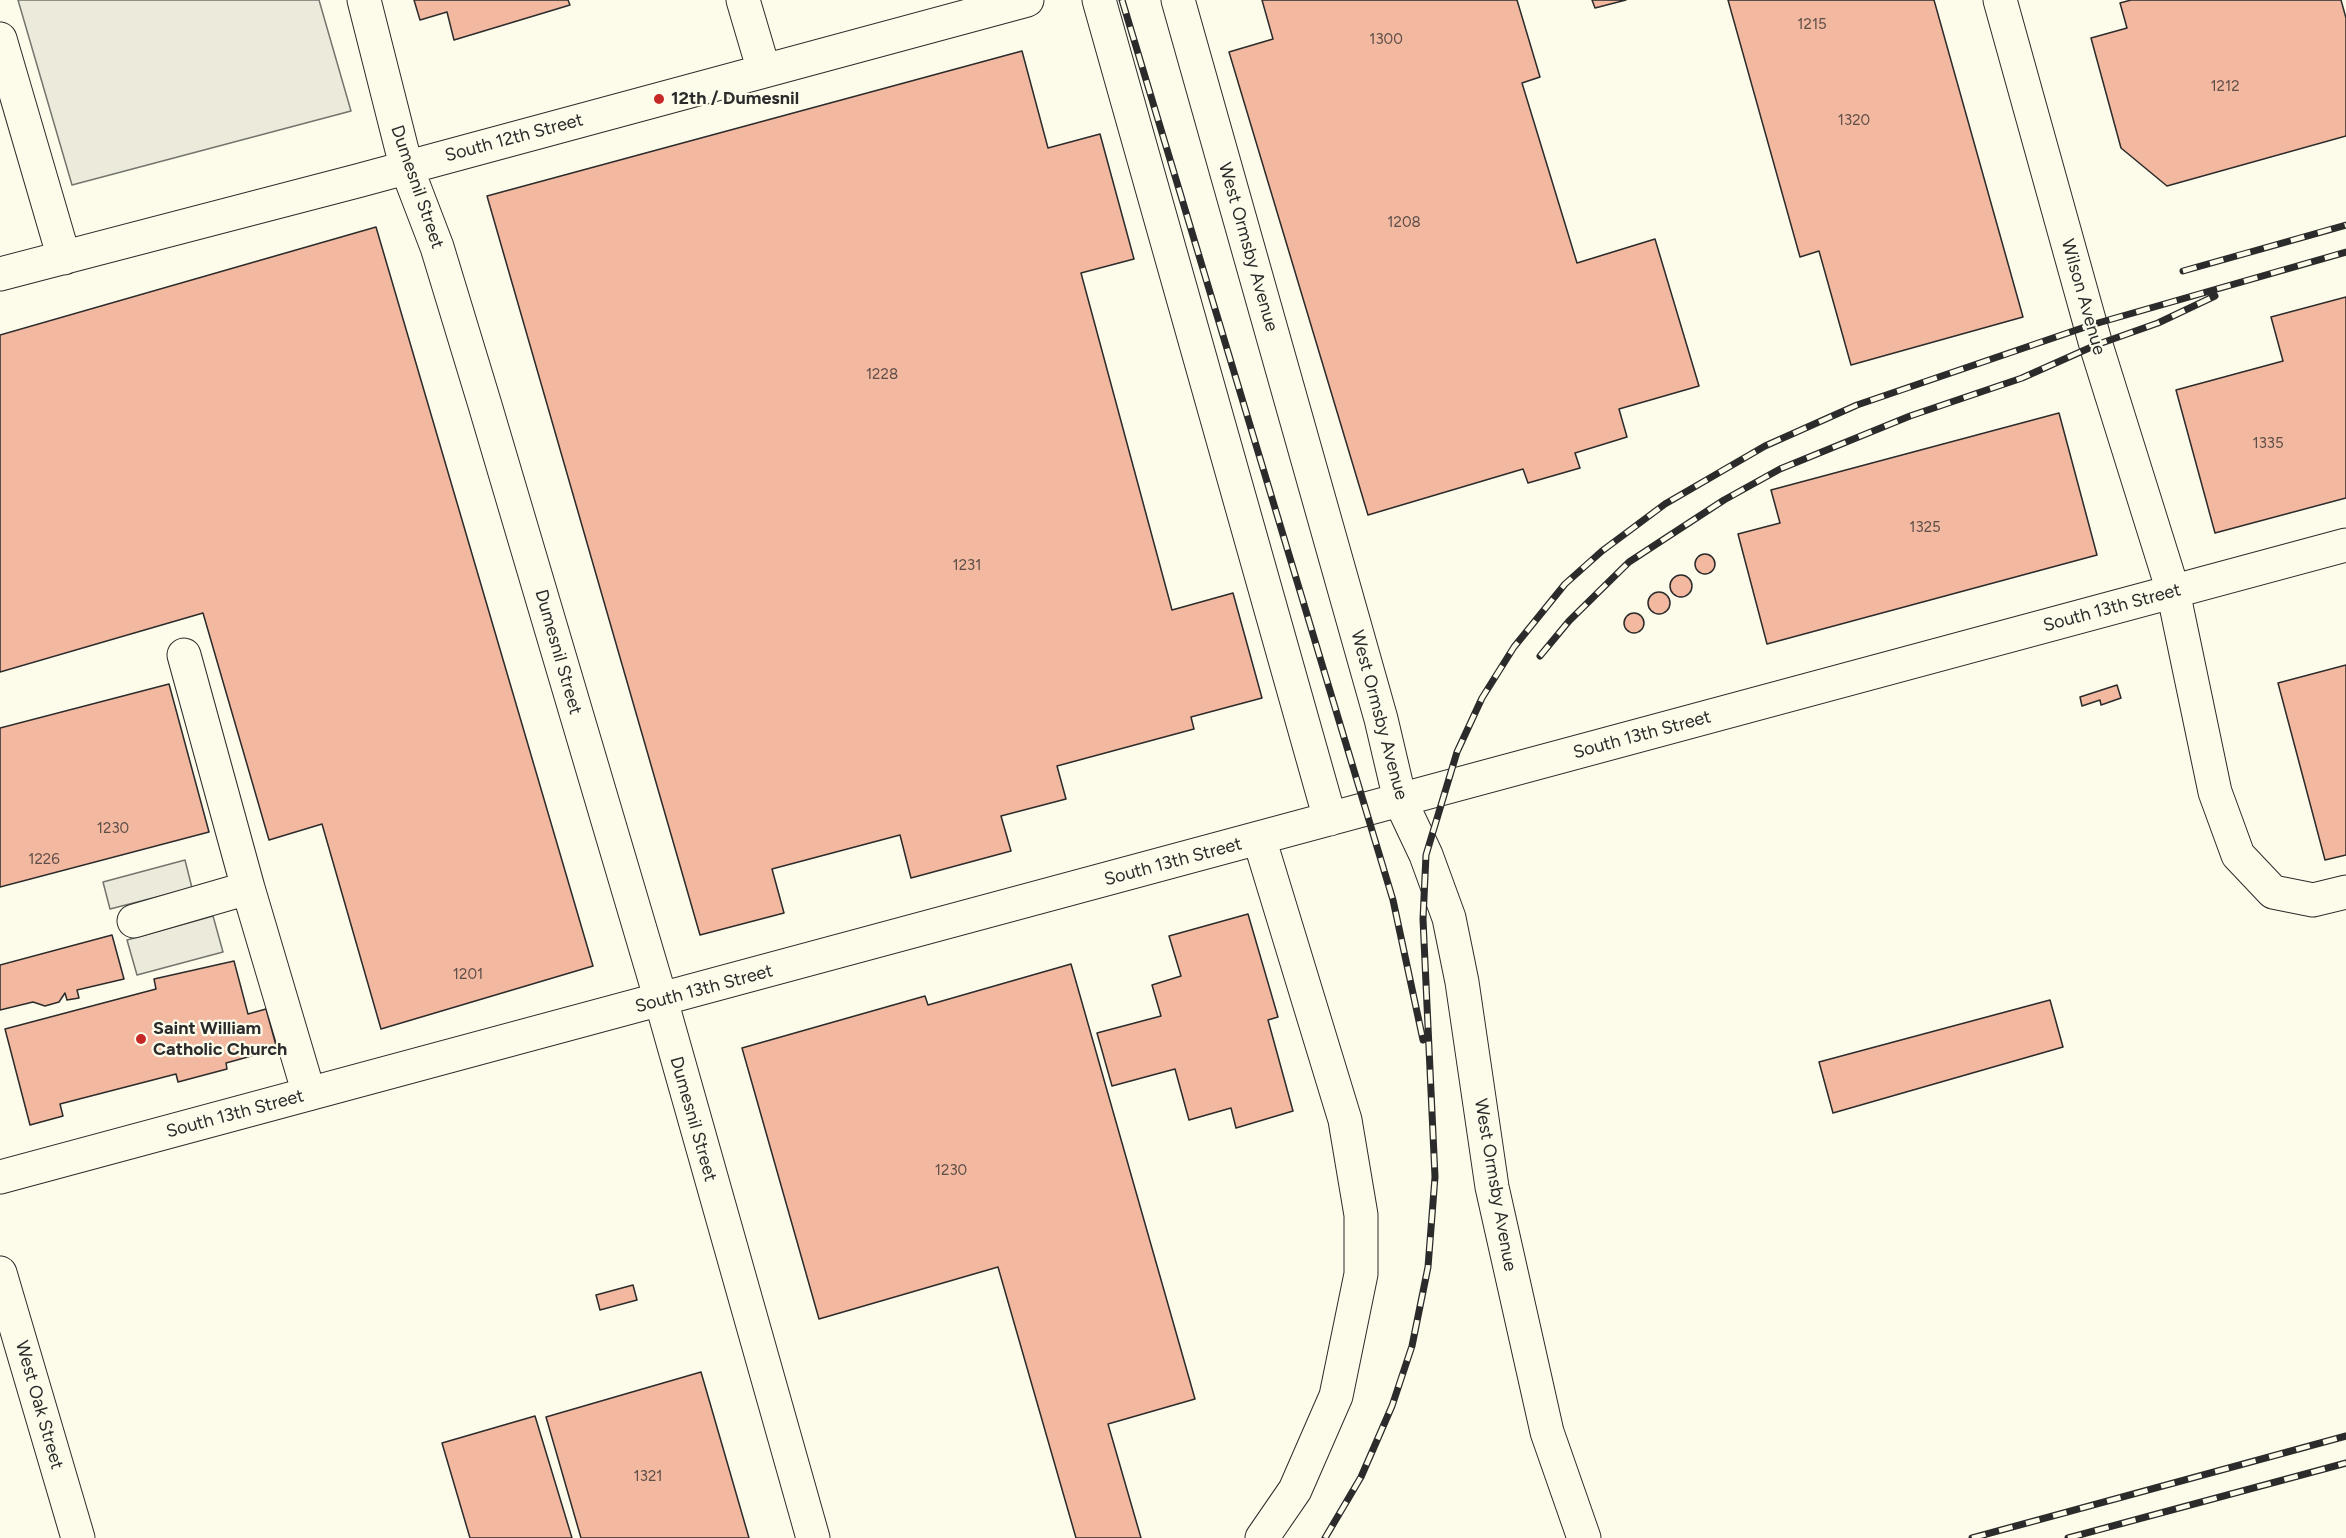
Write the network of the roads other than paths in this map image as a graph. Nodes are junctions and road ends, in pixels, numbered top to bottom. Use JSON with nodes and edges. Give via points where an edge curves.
{"nodes":[{"id":1,"x":364,"y":0,"type":"edge"},
{"id":2,"x":743,"y":0,"type":"edge"},
{"id":3,"x":1027,"y":0,"type":"edge"},
{"id":4,"x":1099,"y":0,"type":"edge"},
{"id":5,"x":1178,"y":0,"type":"edge"},
{"id":6,"x":2000,"y":0,"type":"edge"},
{"id":7,"x":0,"y":39,"type":"edge"},
{"id":8,"x":764,"y":71,"type":"junction"},
{"id":9,"x":406,"y":166,"type":"junction"},
{"id":10,"x":64,"y":258,"type":"junction"},
{"id":11,"x":0,"y":274,"type":"edge"},
{"id":12,"x":2346,"y":545,"type":"edge"},
{"id":13,"x":2173,"y":591,"type":"junction"},
{"id":14,"x":184,"y":655,"type":"dead end"},
{"id":15,"x":1400,"y":800,"type":"junction"},
{"id":16,"x":1330,"y":819,"type":"junction"},
{"id":17,"x":1259,"y":838,"type":"junction"},
{"id":18,"x":248,"y":888,"type":"junction"},
{"id":19,"x":2346,"y":892,"type":"edge"},
{"id":20,"x":134,"y":921,"type":"dead end"},
{"id":21,"x":660,"y":1000,"type":"junction"},
{"id":22,"x":309,"y":1094,"type":"junction"},
{"id":23,"x":0,"y":1177,"type":"edge"},
{"id":24,"x":0,"y":1273,"type":"edge"},
{"id":25,"x":78,"y":1538,"type":"edge"},
{"id":26,"x":813,"y":1538,"type":"edge"},
{"id":27,"x":1262,"y":1538,"type":"edge"},
{"id":28,"x":1584,"y":1538,"type":"edge"}],
"edges":[{"from":1,"to":9,"type":"street","name":"Dumesnil Street"},
{"from":2,"to":8,"type":"street"},
{"from":3,"to":8,"type":"street","name":"South 12th Street"},
{"from":4,"to":16,"type":"street"},
{"from":5,"to":15,"type":"street","name":"West Ormsby Avenue","via":[[1381,719]]},
{"from":6,"to":13,"type":"street","name":"Wilson Avenue","via":[[2096,345]]},
{"from":7,"to":10,"type":"street"},
{"from":8,"to":9,"type":"street","name":"South 12th Street"},
{"from":9,"to":10,"type":"street","name":"South 12th Street"},
{"from":9,"to":21,"type":"street","name":"Dumesnil Street","via":[[437,247],[486,405]]},
{"from":10,"to":11,"type":"street","name":"South 12th Street"},
{"from":12,"to":13,"type":"street","name":"South 13th Street"},
{"from":13,"to":15,"type":"street","name":"South 13th Street"},
{"from":13,"to":19,"type":"street","name":"Wilson Avenue","via":[[2215,792],[2238,855],[2273,892],[2313,900]]},
{"from":14,"to":18,"type":"street"},
{"from":15,"to":16,"type":"street","name":"South 13th Street"},
{"from":15,"to":28,"type":"street","name":"West Ormsby Avenue","via":[[1449,918],[1495,1199],[1547,1432]]},
{"from":16,"to":17,"type":"street","name":"South 13th Street"},
{"from":17,"to":21,"type":"street","name":"South 13th Street"},
{"from":17,"to":27,"type":"street","via":[[1345,1120],[1360,1215],[1361,1262],[1336,1395],[1295,1490]]},
{"from":18,"to":20,"type":"street"},
{"from":18,"to":22,"type":"street"},
{"from":21,"to":22,"type":"street","name":"South 13th Street"},
{"from":21,"to":26,"type":"street","name":"Dumesnil Street"},
{"from":22,"to":23,"type":"street","name":"South 13th Street"},
{"from":24,"to":25,"type":"street","name":"West Oak Street"}]}
